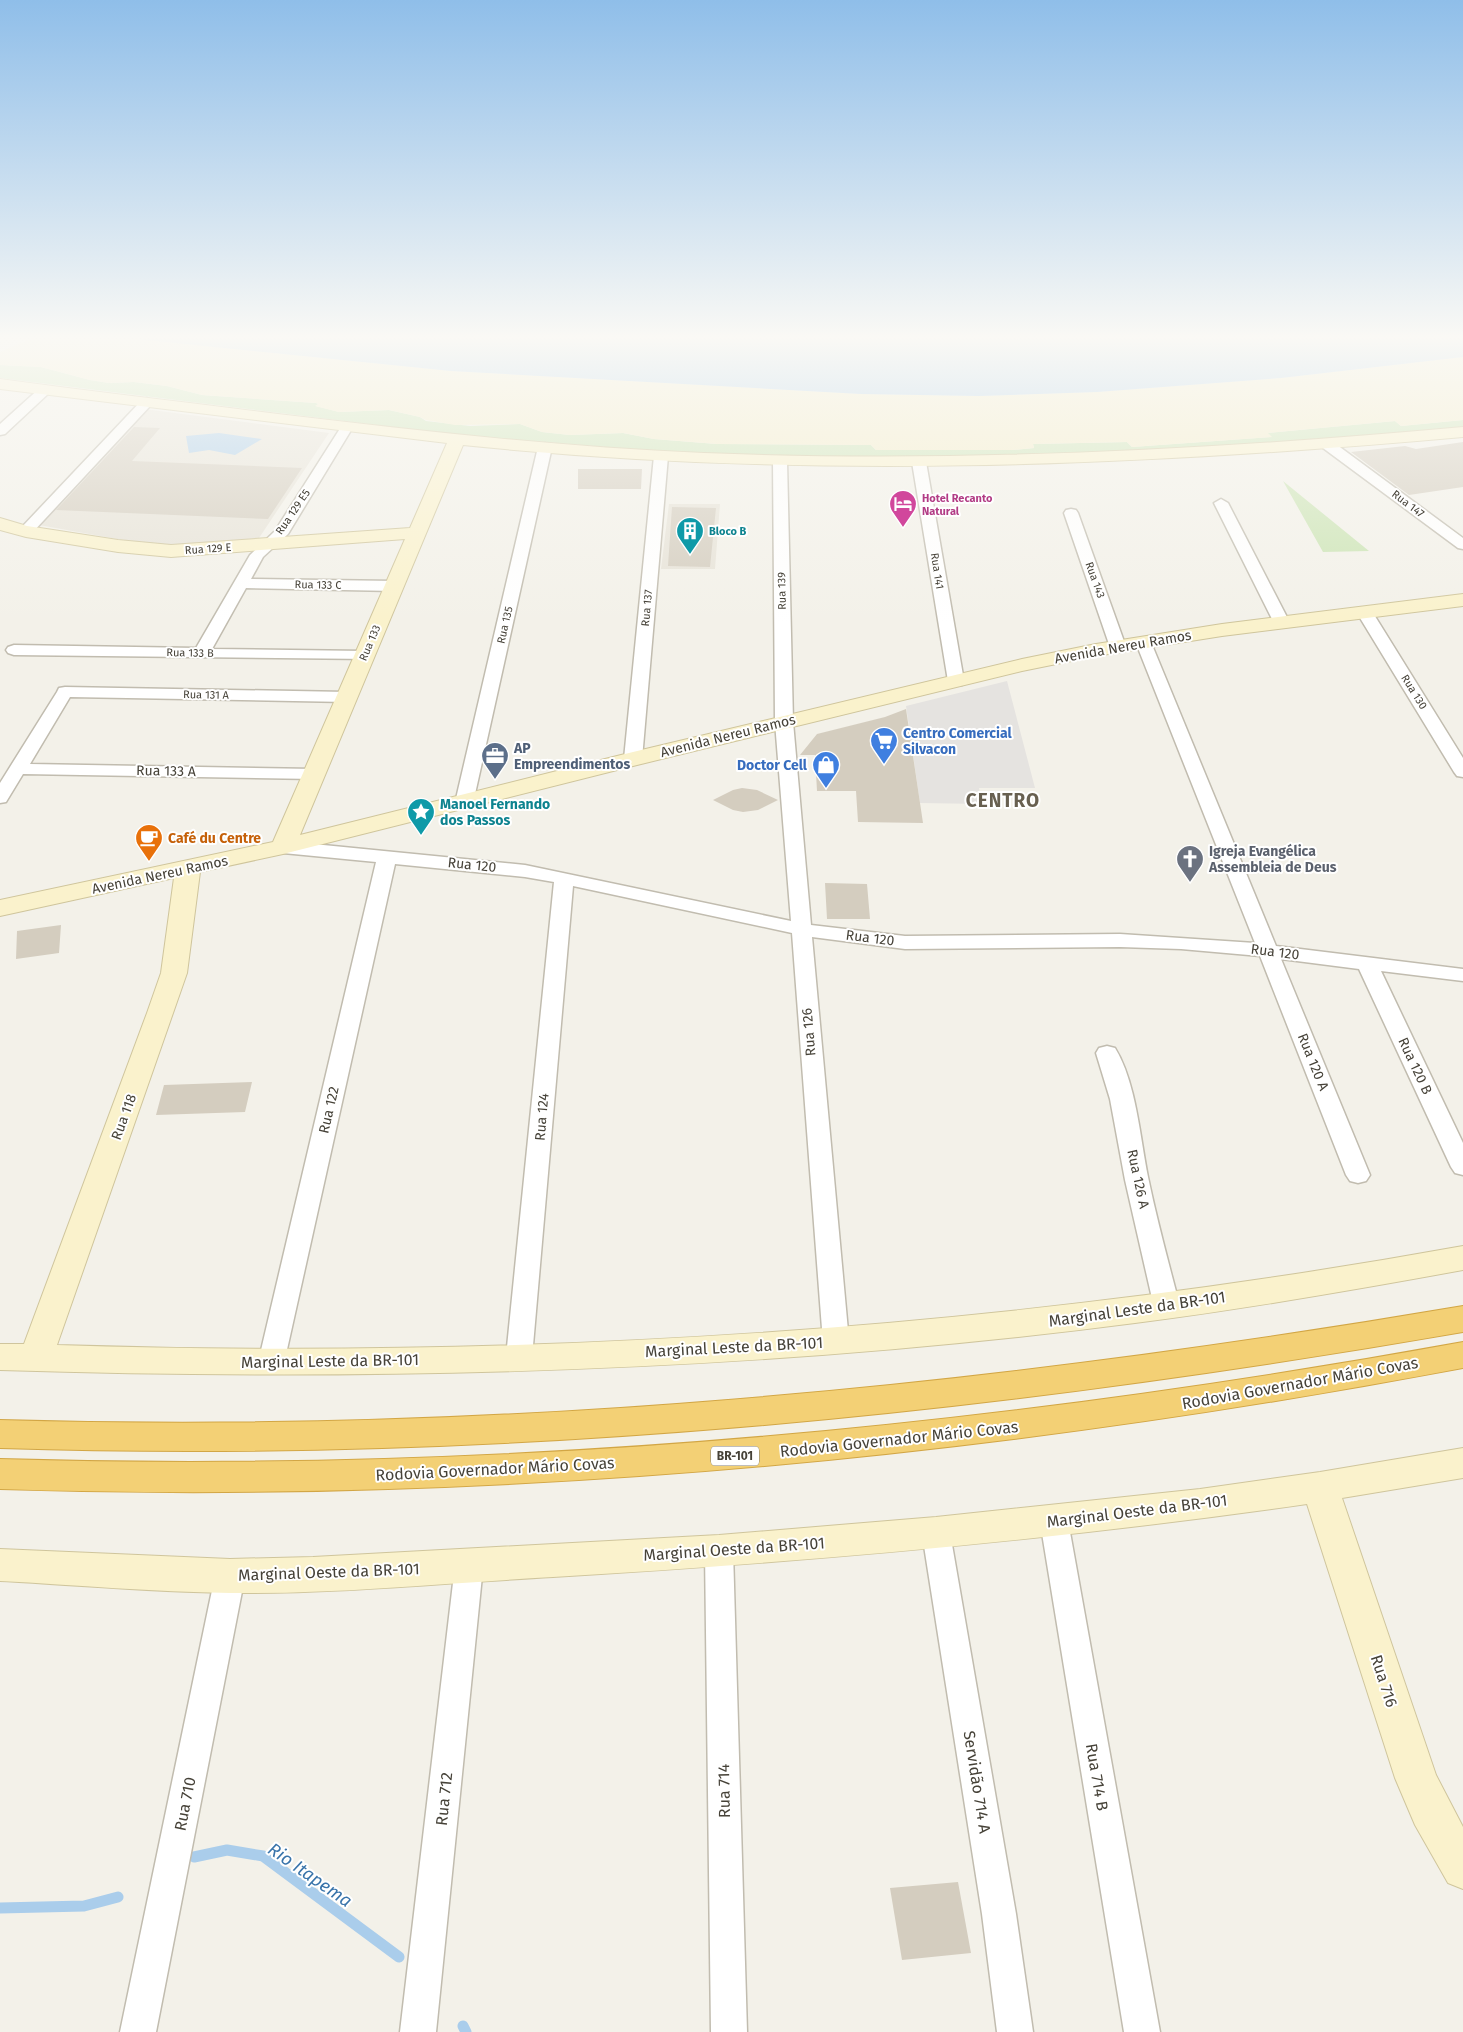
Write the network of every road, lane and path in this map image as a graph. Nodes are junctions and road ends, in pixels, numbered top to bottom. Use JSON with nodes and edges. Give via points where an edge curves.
{"nodes":[{"id":1,"x":117,"y":434,"type":"edge"},
{"id":2,"x":343,"y":434,"type":"edge"},
{"id":3,"x":405,"y":434,"type":"edge"},
{"id":4,"x":1442,"y":434,"type":"edge"},
{"id":5,"x":457,"y":440,"type":"junction"},
{"id":6,"x":1328,"y":444,"type":"junction"},
{"id":7,"x":545,"y":447,"type":"junction"},
{"id":8,"x":662,"y":456,"type":"junction"},
{"id":9,"x":780,"y":461,"type":"junction"},
{"id":10,"x":920,"y":462,"type":"junction"},
{"id":11,"x":1221,"y":503,"type":"dead end"},
{"id":12,"x":1071,"y":513,"type":"dead end"},
{"id":13,"x":0,"y":524,"type":"edge"},
{"id":14,"x":26,"y":530,"type":"junction"},
{"id":15,"x":417,"y":534,"type":"junction"},
{"id":16,"x":267,"y":545,"type":"junction"},
{"id":17,"x":1463,"y":545,"type":"edge"},
{"id":18,"x":241,"y":583,"type":"junction"},
{"id":19,"x":395,"y":586,"type":"junction"},
{"id":20,"x":1463,"y":600,"type":"edge"},
{"id":21,"x":1365,"y":613,"type":"junction"},
{"id":22,"x":1282,"y":623,"type":"junction"},
{"id":23,"x":1144,"y":643,"type":"junction"},
{"id":24,"x":1118,"y":647,"type":"junction"},
{"id":25,"x":14,"y":650,"type":"dead end"},
{"id":26,"x":201,"y":653,"type":"junction"},
{"id":27,"x":365,"y":656,"type":"junction"},
{"id":28,"x":956,"y":681,"type":"junction"},
{"id":29,"x":347,"y":697,"type":"junction"},
{"id":30,"x":784,"y":722,"type":"junction"},
{"id":31,"x":633,"y":759,"type":"junction"},
{"id":32,"x":18,"y":768,"type":"junction"},
{"id":33,"x":1463,"y":772,"type":"edge"},
{"id":34,"x":315,"y":774,"type":"junction"},
{"id":35,"x":0,"y":798,"type":"edge"},
{"id":36,"x":464,"y":803,"type":"junction"},
{"id":37,"x":284,"y":847,"type":"junction"},
{"id":38,"x":387,"y":856,"type":"junction"},
{"id":39,"x":188,"y":869,"type":"junction"},
{"id":40,"x":564,"y":878,"type":"junction"},
{"id":41,"x":0,"y":908,"type":"edge"},
{"id":42,"x":800,"y":929,"type":"junction"},
{"id":43,"x":1268,"y":950,"type":"junction"},
{"id":44,"x":1368,"y":965,"type":"junction"},
{"id":45,"x":1463,"y":975,"type":"edge"},
{"id":46,"x":1107,"y":1053,"type":"dead end"},
{"id":47,"x":1463,"y":1167,"type":"edge"},
{"id":48,"x":1358,"y":1174,"type":"dead end"},
{"id":49,"x":1463,"y":1258,"type":"edge"},
{"id":50,"x":1167,"y":1307,"type":"junction"},
{"id":51,"x":1463,"y":1319,"type":"edge"},
{"id":52,"x":836,"y":1342,"type":"junction"},
{"id":53,"x":1463,"y":1355,"type":"edge"},
{"id":54,"x":0,"y":1357,"type":"edge"},
{"id":55,"x":519,"y":1357,"type":"junction"},
{"id":56,"x":36,"y":1358,"type":"junction"},
{"id":57,"x":271,"y":1363,"type":"junction"},
{"id":58,"x":0,"y":1434,"type":"edge"},
{"id":59,"x":1463,"y":1463,"type":"edge"},
{"id":60,"x":0,"y":1474,"type":"edge"},
{"id":61,"x":1320,"y":1487,"type":"junction"},
{"id":62,"x":1054,"y":1521,"type":"junction"},
{"id":63,"x":936,"y":1533,"type":"junction"},
{"id":64,"x":719,"y":1551,"type":"junction"},
{"id":65,"x":0,"y":1565,"type":"edge"},
{"id":66,"x":470,"y":1566,"type":"junction"},
{"id":67,"x":230,"y":1576,"type":"junction"},
{"id":68,"x":1463,"y":1868,"type":"edge"},
{"id":69,"x":138,"y":2032,"type":"edge"},
{"id":70,"x":418,"y":2032,"type":"edge"},
{"id":71,"x":729,"y":2032,"type":"edge"},
{"id":72,"x":1015,"y":2032,"type":"edge"},
{"id":73,"x":1142,"y":2032,"type":"edge"}],
"edges":[{"from":1,"to":14,"type":"street"},
{"from":2,"to":16,"type":"street","name":"Rua 129 E5","via":[[281,534]]},
{"from":3,"to":5,"type":"main road"},
{"from":4,"to":6,"type":"main road"},
{"from":5,"to":7,"type":"main road"},
{"from":5,"to":15,"type":"main road","name":"Rua 133"},
{"from":6,"to":10,"type":"main road","via":[[1096,459]]},
{"from":6,"to":17,"type":"street","name":"Rua 147"},
{"from":7,"to":8,"type":"main road"},
{"from":7,"to":36,"type":"street","name":"Rua 135"},
{"from":8,"to":9,"type":"main road"},
{"from":8,"to":31,"type":"street","name":"Rua 137"},
{"from":9,"to":10,"type":"main road"},
{"from":9,"to":30,"type":"street","name":"Rua 139"},
{"from":10,"to":28,"type":"street","name":"Rua 141"},
{"from":11,"to":22,"type":"street"},
{"from":12,"to":24,"type":"street","name":"Rua 143"},
{"from":13,"to":14,"type":"main road","name":"Rua 129 E"},
{"from":14,"to":16,"type":"main road","name":"Rua 129 E","via":[[156,551]]},
{"from":15,"to":16,"type":"main road","name":"Rua 129 E"},
{"from":15,"to":19,"type":"main road","name":"Rua 133"},
{"from":16,"to":18,"type":"street","name":"Rua 129 E5","via":[[257,555]]},
{"from":18,"to":19,"type":"street","name":"Rua 133 C"},
{"from":18,"to":26,"type":"street","name":"Rua 129 E5"},
{"from":19,"to":27,"type":"main road","name":"Rua 133"},
{"from":20,"to":21,"type":"main road","name":"Avenida Nereu Ramos"},
{"from":21,"to":22,"type":"main road","name":"Avenida Nereu Ramos"},
{"from":21,"to":33,"type":"street","name":"Rua 130"},
{"from":22,"to":23,"type":"main road","name":"Avenida Nereu Ramos"},
{"from":23,"to":24,"type":"main road","name":"Avenida Nereu Ramos"},
{"from":23,"to":43,"type":"street","name":"Rua 120 A"},
{"from":24,"to":28,"type":"main road","name":"Avenida Nereu Ramos"},
{"from":25,"to":26,"type":"street","name":"Rua 133 B"},
{"from":26,"to":27,"type":"street","name":"Rua 133 B"},
{"from":27,"to":29,"type":"main road","name":"Rua 133"},
{"from":28,"to":30,"type":"main road","name":"Avenida Nereu Ramos"},
{"from":29,"to":32,"type":"street","name":"Rua 131 A","via":[[65,692]]},
{"from":29,"to":34,"type":"main road","name":"Rua 133"},
{"from":30,"to":31,"type":"main road","name":"Avenida Nereu Ramos"},
{"from":30,"to":42,"type":"street","name":"Rua 126"},
{"from":31,"to":36,"type":"main road","name":"Avenida Nereu Ramos"},
{"from":32,"to":34,"type":"street","name":"Rua 133 A"},
{"from":32,"to":35,"type":"street"},
{"from":34,"to":37,"type":"main road","name":"Rua 133"},
{"from":36,"to":37,"type":"main road","name":"Avenida Nereu Ramos"},
{"from":37,"to":38,"type":"street","name":"Rua 120"},
{"from":37,"to":39,"type":"main road","name":"Avenida Nereu Ramos"},
{"from":38,"to":40,"type":"street","name":"Rua 120"},
{"from":38,"to":57,"type":"street","name":"Rua 122"},
{"from":39,"to":41,"type":"main road","name":"Avenida Nereu Ramos"},
{"from":39,"to":56,"type":"main road","name":"Rua 118","via":[[180,937],[169,989]]},
{"from":40,"to":42,"type":"street","name":"Rua 120"},
{"from":40,"to":55,"type":"street","name":"Rua 124"},
{"from":42,"to":43,"type":"street","name":"Rua 120","via":[[882,941],[1112,940]]},
{"from":42,"to":52,"type":"street","name":"Rua 126"},
{"from":43,"to":44,"type":"street","name":"Rua 120"},
{"from":43,"to":48,"type":"street","name":"Rua 120 A"},
{"from":44,"to":45,"type":"street","name":"Rua 120"},
{"from":44,"to":47,"type":"street","name":"Rua 120 B"},
{"from":46,"to":50,"type":"street","name":"Rua 126 A","via":[[1120,1097]]},
{"from":49,"to":50,"type":"main road","name":"Marginal Leste da BR-101"},
{"from":50,"to":52,"type":"main road","name":"Marginal Leste da BR-101","via":[[987,1329]]},
{"from":51,"to":58,"type":"highway","via":[[1174,1366],[850,1404],[697,1418],[246,1439]]},
{"from":52,"to":55,"type":"main road","name":"Marginal Leste da BR-101"},
{"from":53,"to":60,"type":"highway","name":"Rodovia Governador Mário Covas","number":"BR-101","via":[[1161,1407],[1012,1427],[735,1456],[246,1479]]},
{"from":54,"to":56,"type":"main road","name":"Marginal Leste da BR-101"},
{"from":55,"to":57,"type":"main road","name":"Marginal Leste da BR-101"},
{"from":56,"to":57,"type":"main road","name":"Marginal Leste da BR-101"},
{"from":59,"to":61,"type":"main road","name":"Marginal Oeste da BR-101"},
{"from":61,"to":62,"type":"main road","name":"Marginal Oeste da BR-101"},
{"from":61,"to":68,"type":"main road","name":"Rua 716","via":[[1416,1778]]},
{"from":62,"to":63,"type":"main road","name":"Marginal Oeste da BR-101"},
{"from":62,"to":73,"type":"street","name":"Rua 714 B"},
{"from":63,"to":64,"type":"main road","name":"Marginal Oeste da BR-101"},
{"from":63,"to":72,"type":"street","name":"Servidão 714 A","via":[[998,1904]]},
{"from":64,"to":66,"type":"main road","name":"Marginal Oeste da BR-101"},
{"from":64,"to":71,"type":"street","name":"Rua 714"},
{"from":65,"to":67,"type":"main road","name":"Marginal Oeste da BR-101"},
{"from":66,"to":67,"type":"main road","name":"Marginal Oeste da BR-101"},
{"from":66,"to":70,"type":"street","name":"Rua 712"},
{"from":67,"to":69,"type":"street","name":"Rua 710"}]}
